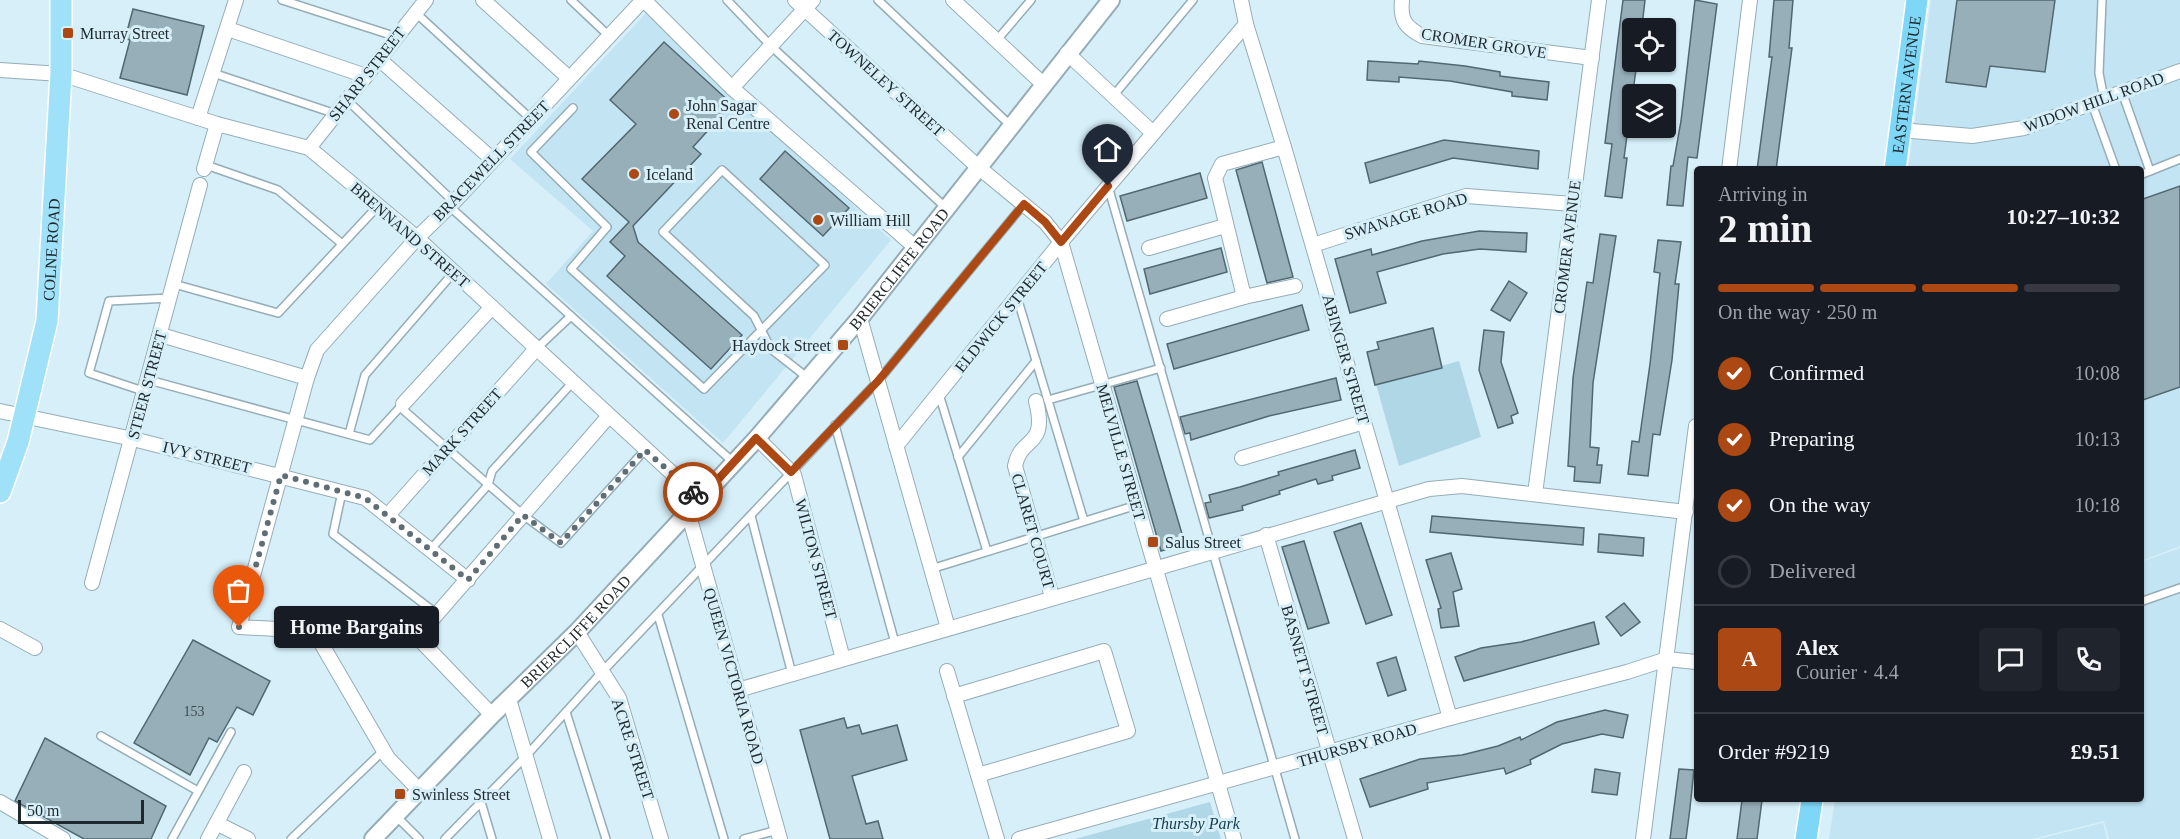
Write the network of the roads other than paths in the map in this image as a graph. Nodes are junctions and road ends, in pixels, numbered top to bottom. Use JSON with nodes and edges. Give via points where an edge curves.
{"nodes":[{"id":1,"x":62,"y":0,"type":"edge"},
{"id":2,"x":236,"y":0,"type":"edge"},
{"id":3,"x":282,"y":0,"type":"edge"},
{"id":4,"x":483,"y":0,"type":"edge"},
{"id":5,"x":571,"y":0,"type":"edge"},
{"id":6,"x":644,"y":0,"type":"edge"},
{"id":7,"x":727,"y":0,"type":"edge"},
{"id":8,"x":878,"y":0,"type":"edge"},
{"id":9,"x":953,"y":0,"type":"edge"},
{"id":10,"x":1031,"y":0,"type":"edge"},
{"id":11,"x":1111,"y":0,"type":"edge"},
{"id":12,"x":1193,"y":0,"type":"edge"},
{"id":13,"x":1241,"y":0,"type":"edge"},
{"id":14,"x":1402,"y":0,"type":"edge"},
{"id":15,"x":1599,"y":0,"type":"edge"},
{"id":16,"x":1750,"y":0,"type":"edge"},
{"id":17,"x":1917,"y":0,"type":"edge"},
{"id":18,"x":2102,"y":0,"type":"edge"},
{"id":19,"x":804,"y":3,"type":"edge"},
{"id":20,"x":422,"y":4,"type":"edge"},
{"id":21,"x":1246,"y":24,"type":"junction"},
{"id":22,"x":228,"y":29,"type":"junction"},
{"id":23,"x":609,"y":36,"type":"junction"},
{"id":24,"x":397,"y":37,"type":"junction"},
{"id":25,"x":997,"y":40,"type":"junction"},
{"id":26,"x":771,"y":46,"type":"junction"},
{"id":27,"x":1067,"y":53,"type":"junction"},
{"id":28,"x":380,"y":58,"type":"junction"},
{"id":29,"x":1592,"y":58,"type":"junction"},
{"id":30,"x":0,"y":70,"type":"edge"},
{"id":31,"x":2180,"y":70,"type":"edge"},
{"id":32,"x":213,"y":73,"type":"junction"},
{"id":33,"x":61,"y":74,"type":"junction"},
{"id":34,"x":366,"y":76,"type":"junction"},
{"id":35,"x":569,"y":78,"type":"junction"},
{"id":36,"x":1043,"y":84,"type":"junction"},
{"id":37,"x":732,"y":88,"type":"junction"},
{"id":38,"x":2122,"y":92,"type":"junction"},
{"id":39,"x":1113,"y":95,"type":"junction"},
{"id":40,"x":347,"y":100,"type":"junction"},
{"id":41,"x":2098,"y":101,"type":"junction"},
{"id":42,"x":573,"y":108,"type":"dead end"},
{"id":43,"x":336,"y":114,"type":"junction"},
{"id":44,"x":198,"y":118,"type":"junction"},
{"id":45,"x":531,"y":120,"type":"junction"},
{"id":46,"x":216,"y":124,"type":"junction"},
{"id":47,"x":1010,"y":125,"type":"junction"},
{"id":48,"x":1900,"y":130,"type":"junction"},
{"id":49,"x":1153,"y":133,"type":"junction"},
{"id":50,"x":1284,"y":147,"type":"junction"},
{"id":51,"x":309,"y":148,"type":"junction"},
{"id":52,"x":492,"y":159,"type":"junction"},
{"id":53,"x":2180,"y":159,"type":"edge"},
{"id":54,"x":977,"y":166,"type":"junction"},
{"id":55,"x":1729,"y":166,"type":"edge"},
{"id":56,"x":1896,"y":166,"type":"edge"},
{"id":57,"x":2115,"y":166,"type":"edge"},
{"id":58,"x":205,"y":167,"type":"joint"},
{"id":59,"x":2150,"y":171,"type":"junction"},
{"id":60,"x":2144,"y":173,"type":"edge"},
{"id":61,"x":200,"y":186,"type":"dead end"},
{"id":62,"x":1108,"y":186,"type":"junction"},
{"id":63,"x":452,"y":204,"type":"junction"},
{"id":64,"x":1024,"y":204,"type":"junction"},
{"id":65,"x":1573,"y":204,"type":"junction"},
{"id":66,"x":377,"y":207,"type":"junction"},
{"id":67,"x":945,"y":207,"type":"junction"},
{"id":68,"x":1225,"y":226,"type":"junction"},
{"id":69,"x":417,"y":238,"type":"junction"},
{"id":70,"x":1061,"y":242,"type":"junction"},
{"id":71,"x":341,"y":243,"type":"junction"},
{"id":72,"x":1313,"y":245,"type":"junction"},
{"id":73,"x":915,"y":247,"type":"junction"},
{"id":74,"x":1149,"y":248,"type":"dead end"},
{"id":75,"x":454,"y":272,"type":"junction"},
{"id":76,"x":1295,"y":286,"type":"dead end"},
{"id":77,"x":172,"y":291,"type":"junction"},
{"id":78,"x":1017,"y":297,"type":"junction"},
{"id":79,"x":1244,"y":297,"type":"junction"},
{"id":80,"x":492,"y":307,"type":"junction"},
{"id":81,"x":571,"y":316,"type":"junction"},
{"id":82,"x":860,"y":318,"type":"junction"},
{"id":83,"x":1167,"y":319,"type":"dead end"},
{"id":84,"x":762,"y":330,"type":"junction"},
{"id":85,"x":161,"y":335,"type":"junction"},
{"id":86,"x":536,"y":349,"type":"junction"},
{"id":87,"x":1036,"y":361,"type":"junction"},
{"id":88,"x":1161,"y":368,"type":"junction"},
{"id":89,"x":307,"y":378,"type":"junction"},
{"id":90,"x":808,"y":378,"type":"junction"},
{"id":91,"x":878,"y":381,"type":"junction"},
{"id":92,"x":572,"y":383,"type":"junction"},
{"id":93,"x":1102,"y":384,"type":"junction"},
{"id":94,"x":147,"y":386,"type":"junction"},
{"id":95,"x":939,"y":394,"type":"junction"},
{"id":96,"x":1042,"y":400,"type":"junction"},
{"id":97,"x":402,"y":406,"type":"junction"},
{"id":98,"x":0,"y":411,"type":"edge"},
{"id":99,"x":24,"y":417,"type":"junction"},
{"id":100,"x":608,"y":417,"type":"junction"},
{"id":101,"x":296,"y":421,"type":"junction"},
{"id":102,"x":1364,"y":422,"type":"junction"},
{"id":103,"x":835,"y":425,"type":"junction"},
{"id":104,"x":349,"y":434,"type":"junction"},
{"id":105,"x":756,"y":438,"type":"junction"},
{"id":106,"x":133,"y":439,"type":"junction"},
{"id":107,"x":1694,"y":443,"type":"edge"},
{"id":108,"x":896,"y":446,"type":"junction"},
{"id":109,"x":447,"y":449,"type":"junction"},
{"id":110,"x":645,"y":450,"type":"junction"},
{"id":111,"x":958,"y":457,"type":"junction"},
{"id":112,"x":1242,"y":458,"type":"dead end"},
{"id":113,"x":734,"y":462,"type":"junction"},
{"id":114,"x":791,"y":472,"type":"junction"},
{"id":115,"x":281,"y":475,"type":"junction"},
{"id":116,"x":488,"y":484,"type":"junction"},
{"id":117,"x":0,"y":492,"type":"edge"},
{"id":118,"x":343,"y":492,"type":"junction"},
{"id":119,"x":1535,"y":494,"type":"junction"},
{"id":120,"x":700,"y":499,"type":"junction"},
{"id":121,"x":1388,"y":499,"type":"junction"},
{"id":122,"x":1137,"y":505,"type":"junction"},
{"id":123,"x":688,"y":512,"type":"junction"},
{"id":124,"x":1686,"y":512,"type":"junction"},
{"id":125,"x":389,"y":514,"type":"junction"},
{"id":126,"x":523,"y":515,"type":"junction"},
{"id":127,"x":751,"y":516,"type":"junction"},
{"id":128,"x":1084,"y":521,"type":"junction"},
{"id":129,"x":1266,"y":535,"type":"junction"},
{"id":130,"x":1034,"y":537,"type":"junction"},
{"id":131,"x":431,"y":549,"type":"junction"},
{"id":132,"x":1213,"y":550,"type":"junction"},
{"id":133,"x":987,"y":551,"type":"junction"},
{"id":134,"x":1154,"y":567,"type":"junction"},
{"id":135,"x":703,"y":568,"type":"junction"},
{"id":136,"x":931,"y":568,"type":"junction"},
{"id":137,"x":468,"y":580,"type":"junction"},
{"id":138,"x":92,"y":583,"type":"dead end"},
{"id":139,"x":2180,"y":588,"type":"edge"},
{"id":140,"x":1052,"y":597,"type":"junction"},
{"id":141,"x":2144,"y":601,"type":"edge"},
{"id":142,"x":437,"y":614,"type":"junction"},
{"id":143,"x":658,"y":615,"type":"junction"},
{"id":144,"x":948,"y":628,"type":"junction"},
{"id":145,"x":0,"y":629,"type":"edge"},
{"id":146,"x":577,"y":632,"type":"junction"},
{"id":147,"x":895,"y":643,"type":"junction"},
{"id":148,"x":35,"y":648,"type":"dead end"},
{"id":149,"x":843,"y":658,"type":"junction"},
{"id":150,"x":1667,"y":658,"type":"junction"},
{"id":151,"x":1694,"y":662,"type":"edge"},
{"id":152,"x":947,"y":671,"type":"dead end"},
{"id":153,"x":602,"y":672,"type":"junction"},
{"id":154,"x":792,"y":674,"type":"junction"},
{"id":155,"x":738,"y":690,"type":"junction"},
{"id":156,"x":954,"y":696,"type":"junction"},
{"id":157,"x":509,"y":699,"type":"junction"},
{"id":158,"x":567,"y":712,"type":"junction"},
{"id":159,"x":492,"y":715,"type":"junction"},
{"id":160,"x":1450,"y":718,"type":"junction"},
{"id":161,"x":231,"y":732,"type":"dead end"},
{"id":162,"x":101,"y":736,"type":"dead end"},
{"id":163,"x":384,"y":751,"type":"junction"},
{"id":164,"x":1329,"y":753,"type":"junction"},
{"id":165,"x":526,"y":756,"type":"junction"},
{"id":166,"x":1275,"y":768,"type":"junction"},
{"id":167,"x":244,"y":772,"type":"dead end"},
{"id":168,"x":978,"y":775,"type":"junction"},
{"id":169,"x":1217,"y":782,"type":"junction"},
{"id":170,"x":198,"y":791,"type":"junction"},
{"id":171,"x":420,"y":791,"type":"junction"},
{"id":172,"x":0,"y":802,"type":"edge"},
{"id":173,"x":481,"y":802,"type":"junction"},
{"id":174,"x":1812,"y":802,"type":"edge"},
{"id":175,"x":396,"y":816,"type":"junction"},
{"id":176,"x":218,"y":824,"type":"junction"},
{"id":177,"x":44,"y":834,"type":"edge"},
{"id":178,"x":779,"y":834,"type":"edge"},
{"id":179,"x":63,"y":839,"type":"edge"},
{"id":180,"x":172,"y":839,"type":"edge"},
{"id":181,"x":208,"y":839,"type":"edge"},
{"id":182,"x":248,"y":839,"type":"edge"},
{"id":183,"x":291,"y":839,"type":"edge"},
{"id":184,"x":373,"y":839,"type":"edge"},
{"id":185,"x":419,"y":839,"type":"edge"},
{"id":186,"x":445,"y":839,"type":"edge"},
{"id":187,"x":492,"y":839,"type":"edge"},
{"id":188,"x":550,"y":839,"type":"edge"},
{"id":189,"x":606,"y":839,"type":"edge"},
{"id":190,"x":661,"y":839,"type":"edge"},
{"id":191,"x":724,"y":839,"type":"edge"},
{"id":192,"x":744,"y":839,"type":"edge"},
{"id":193,"x":997,"y":839,"type":"edge"},
{"id":194,"x":1019,"y":839,"type":"edge"},
{"id":195,"x":1234,"y":839,"type":"edge"},
{"id":196,"x":1295,"y":839,"type":"edge"},
{"id":197,"x":1355,"y":839,"type":"edge"},
{"id":198,"x":1643,"y":839,"type":"edge"},
{"id":199,"x":1806,"y":839,"type":"edge"}],
"edges":[{"from":1,"to":33,"type":"main road","name":"COLNE ROAD"},
{"from":2,"to":22,"type":"street"},
{"from":3,"to":24,"type":"lane"},
{"from":4,"to":35,"type":"street"},
{"from":5,"to":23,"type":"lane"},
{"from":6,"to":23,"type":"street","name":"BRACEWELL STREET"},
{"from":6,"to":37,"type":"street"},
{"from":7,"to":26,"type":"lane"},
{"from":8,"to":47,"type":"lane"},
{"from":9,"to":25,"type":"street"},
{"from":10,"to":25,"type":"lane"},
{"from":11,"to":27,"type":"street","name":"BRIERCLIFFE ROAD"},
{"from":12,"to":39,"type":"lane"},
{"from":13,"to":21,"type":"street","name":"ABINGER STREET"},
{"from":14,"to":29,"type":"street","name":"CROMER GROVE","via":[[1400,15],[1407,29],[1422,36]]},
{"from":15,"to":29,"type":"street","name":"CROMER AVENUE"},
{"from":16,"to":55,"type":"street"},
{"from":17,"to":48,"type":"highway","name":"EASTERN AVENUE"},
{"from":18,"to":41,"type":"lane"},
{"from":19,"to":26,"type":"street"},
{"from":19,"to":54,"type":"street","name":"TOWNELEY STREET"},
{"from":20,"to":24,"type":"street","name":"SHARP STREET"},
{"from":20,"to":45,"type":"lane"},
{"from":21,"to":49,"type":"street","name":"ELDWICK STREET"},
{"from":21,"to":50,"type":"street","name":"ABINGER STREET"},
{"from":22,"to":32,"type":"street"},
{"from":22,"to":34,"type":"street"},
{"from":23,"to":35,"type":"street","name":"BRACEWELL STREET"},
{"from":24,"to":28,"type":"street","name":"SHARP STREET"},
{"from":25,"to":36,"type":"street"},
{"from":26,"to":37,"type":"street"},
{"from":26,"to":67,"type":"lane"},
{"from":27,"to":36,"type":"street","name":"BRIERCLIFFE ROAD"},
{"from":27,"to":39,"type":"street"},
{"from":28,"to":34,"type":"street","name":"SHARP STREET"},
{"from":28,"to":52,"type":"street"},
{"from":29,"to":65,"type":"street","name":"CROMER AVENUE"},
{"from":30,"to":33,"type":"street"},
{"from":31,"to":38,"type":"street","name":"WIDOW HILL ROAD"},
{"from":32,"to":43,"type":"lane"},
{"from":32,"to":44,"type":"street"},
{"from":33,"to":44,"type":"street","name":"BRENNAND STREET"},
{"from":33,"to":99,"type":"main road","name":"COLNE ROAD","via":[[47,321]]},
{"from":34,"to":40,"type":"street","name":"SHARP STREET"},
{"from":35,"to":45,"type":"street","name":"BRACEWELL STREET"},
{"from":36,"to":47,"type":"street","name":"BRIERCLIFFE ROAD"},
{"from":37,"to":73,"type":"street"},
{"from":38,"to":41,"type":"street","name":"WIDOW HILL ROAD"},
{"from":38,"to":59,"type":"lane"},
{"from":39,"to":49,"type":"street"},
{"from":40,"to":43,"type":"street","name":"SHARP STREET"},
{"from":40,"to":63,"type":"lane"},
{"from":41,"to":48,"type":"street","name":"WIDOW HILL ROAD","via":[[2024,128],[1972,136]]},
{"from":41,"to":57,"type":"lane"},
{"from":42,"to":84,"type":"lane","via":[[531,153],[607,227],[571,269],[704,389]]},
{"from":43,"to":51,"type":"street","name":"SHARP STREET"},
{"from":44,"to":46,"type":"street","name":"BRENNAND STREET"},
{"from":45,"to":52,"type":"street","name":"BRACEWELL STREET"},
{"from":46,"to":51,"type":"street","name":"BRENNAND STREET"},
{"from":46,"to":58,"type":"street"},
{"from":47,"to":54,"type":"street","name":"BRIERCLIFFE ROAD"},
{"from":48,"to":56,"type":"highway","name":"EASTERN AVENUE"},
{"from":49,"to":62,"type":"street","name":"ELDWICK STREET"},
{"from":50,"to":68,"type":"street","via":[[1222,164],[1215,178]]},
{"from":50,"to":72,"type":"street","name":"ABINGER STREET"},
{"from":51,"to":66,"type":"street","name":"BRENNAND STREET"},
{"from":52,"to":63,"type":"street","name":"BRACEWELL STREET"},
{"from":53,"to":59,"type":"lane"},
{"from":54,"to":64,"type":"street","name":"MELVILLE STREET"},
{"from":54,"to":67,"type":"street","name":"BRIERCLIFFE ROAD"},
{"from":58,"to":71,"type":"lane","via":[[278,190]]},
{"from":59,"to":60,"type":"lane"},
{"from":61,"to":77,"type":"street","name":"STEER STREET"},
{"from":62,"to":70,"type":"street","name":"ELDWICK STREET"},
{"from":62,"to":88,"type":"lane"},
{"from":63,"to":69,"type":"street","name":"BRACEWELL STREET"},
{"from":63,"to":81,"type":"lane"},
{"from":64,"to":70,"type":"street","name":"MELVILLE STREET"},
{"from":64,"to":91,"type":"lane"},
{"from":65,"to":72,"type":"street","name":"SWANAGE ROAD","via":[[1466,196]]},
{"from":65,"to":119,"type":"street","name":"CROMER AVENUE"},
{"from":66,"to":69,"type":"street","name":"BRENNAND STREET"},
{"from":66,"to":71,"type":"lane"},
{"from":67,"to":73,"type":"street","name":"BRIERCLIFFE ROAD"},
{"from":68,"to":74,"type":"street"},
{"from":68,"to":79,"type":"street"},
{"from":69,"to":75,"type":"street","name":"BRENNAND STREET"},
{"from":69,"to":89,"type":"street","name":"BRACEWELL STREET","via":[[317,350]]},
{"from":70,"to":78,"type":"street","name":"ELDWICK STREET"},
{"from":70,"to":93,"type":"street","name":"MELVILLE STREET"},
{"from":71,"to":77,"type":"lane","via":[[278,313]]},
{"from":72,"to":102,"type":"street","name":"ABINGER STREET"},
{"from":73,"to":82,"type":"street","name":"BRIERCLIFFE ROAD"},
{"from":75,"to":80,"type":"street","name":"BRENNAND STREET"},
{"from":75,"to":104,"type":"lane","via":[[365,375]]},
{"from":76,"to":79,"type":"street"},
{"from":77,"to":85,"type":"street","name":"STEER STREET"},
{"from":77,"to":94,"type":"lane","via":[[110,301],[89,373]]},
{"from":78,"to":87,"type":"lane"},
{"from":78,"to":95,"type":"street","name":"ELDWICK STREET"},
{"from":79,"to":83,"type":"street"},
{"from":80,"to":86,"type":"street","name":"BRENNAND STREET"},
{"from":80,"to":97,"type":"street"},
{"from":81,"to":86,"type":"lane"},
{"from":81,"to":113,"type":"lane"},
{"from":82,"to":90,"type":"street","name":"BRIERCLIFFE ROAD"},
{"from":82,"to":91,"type":"street"},
{"from":84,"to":84,"type":"lane","via":[[754,316],[663,232],[722,170],[825,265]]},
{"from":84,"to":90,"type":"lane","via":[[771,349]]},
{"from":85,"to":89,"type":"street"},
{"from":85,"to":94,"type":"street","name":"STEER STREET"},
{"from":86,"to":92,"type":"street","name":"BRENNAND STREET"},
{"from":86,"to":109,"type":"street","name":"MARK STREET"},
{"from":87,"to":96,"type":"lane"},
{"from":87,"to":111,"type":"lane"},
{"from":88,"to":93,"type":"lane"},
{"from":88,"to":132,"type":"lane"},
{"from":89,"to":101,"type":"street","name":"BRACEWELL STREET"},
{"from":90,"to":105,"type":"street","name":"BRIERCLIFFE ROAD"},
{"from":91,"to":103,"type":"lane"},
{"from":91,"to":108,"type":"street"},
{"from":92,"to":100,"type":"street","name":"BRENNAND STREET"},
{"from":92,"to":116,"type":"lane","via":[[492,471]]},
{"from":93,"to":96,"type":"lane"},
{"from":93,"to":122,"type":"street","name":"MELVILLE STREET"},
{"from":94,"to":101,"type":"lane"},
{"from":94,"to":106,"type":"street","name":"STEER STREET"},
{"from":95,"to":108,"type":"street","name":"ELDWICK STREET"},
{"from":95,"to":111,"type":"lane"},
{"from":96,"to":128,"type":"lane"},
{"from":96,"to":130,"type":"street","name":"CLARET COURT","via":[[1036,437],[1015,466]]},
{"from":97,"to":104,"type":"lane","via":[[370,440]]},
{"from":97,"to":109,"type":"lane"},
{"from":98,"to":99,"type":"street","name":"IVY STREET"},
{"from":99,"to":106,"type":"street","name":"IVY STREET"},
{"from":99,"to":117,"type":"main road","name":"COLNE ROAD"},
{"from":100,"to":110,"type":"street","name":"BRENNAND STREET"},
{"from":100,"to":126,"type":"street"},
{"from":101,"to":104,"type":"lane"},
{"from":101,"to":115,"type":"street","name":"BRACEWELL STREET"},
{"from":102,"to":112,"type":"street"},
{"from":102,"to":121,"type":"street","name":"ABINGER STREET"},
{"from":103,"to":114,"type":"lane"},
{"from":103,"to":147,"type":"lane"},
{"from":105,"to":113,"type":"street","name":"BRIERCLIFFE ROAD"},
{"from":105,"to":114,"type":"street","name":"WILTON STREET"},
{"from":106,"to":115,"type":"street","name":"IVY STREET"},
{"from":106,"to":138,"type":"street","name":"STEER STREET"},
{"from":107,"to":124,"type":"street"},
{"from":108,"to":136,"type":"street"},
{"from":109,"to":116,"type":"lane"},
{"from":109,"to":125,"type":"street","name":"MARK STREET"},
{"from":110,"to":120,"type":"street","name":"BRENNAND STREET"},
{"from":110,"to":126,"type":"lane","via":[[561,543]]},
{"from":111,"to":133,"type":"lane"},
{"from":113,"to":120,"type":"street","name":"BRIERCLIFFE ROAD"},
{"from":114,"to":127,"type":"lane"},
{"from":114,"to":149,"type":"street","name":"WILTON STREET"},
{"from":115,"to":118,"type":"street","name":"IVY STREET"},
{"from":115,"to":163,"type":"street","name":"BRACEWELL STREET","via":[[239,627],[314,632]]},
{"from":116,"to":126,"type":"lane"},
{"from":116,"to":131,"type":"lane"},
{"from":118,"to":125,"type":"street","name":"IVY STREET","via":[[365,498]]},
{"from":118,"to":142,"type":"lane","via":[[333,534]]},
{"from":119,"to":121,"type":"street","via":[[1462,486]]},
{"from":119,"to":124,"type":"street"},
{"from":120,"to":123,"type":"street","name":"BRIERCLIFFE ROAD"},
{"from":121,"to":129,"type":"street"},
{"from":121,"to":160,"type":"street","name":"ABINGER STREET"},
{"from":122,"to":128,"type":"lane"},
{"from":122,"to":134,"type":"street","name":"MELVILLE STREET"},
{"from":123,"to":135,"type":"street","name":"QUEEN VICTORIA ROAD"},
{"from":123,"to":146,"type":"street","name":"BRIERCLIFFE ROAD"},
{"from":124,"to":150,"type":"street"},
{"from":125,"to":131,"type":"street","name":"IVY STREET"},
{"from":126,"to":137,"type":"street"},
{"from":127,"to":135,"type":"lane"},
{"from":127,"to":154,"type":"lane"},
{"from":128,"to":130,"type":"lane"},
{"from":129,"to":132,"type":"street"},
{"from":129,"to":164,"type":"street","name":"BASNETT STREET"},
{"from":130,"to":133,"type":"lane"},
{"from":130,"to":140,"type":"street","name":"CLARET COURT"},
{"from":131,"to":137,"type":"street","name":"IVY STREET"},
{"from":132,"to":134,"type":"street"},
{"from":132,"to":166,"type":"lane"},
{"from":133,"to":136,"type":"lane"},
{"from":134,"to":140,"type":"street"},
{"from":134,"to":169,"type":"street","name":"MELVILLE STREET"},
{"from":135,"to":143,"type":"lane"},
{"from":135,"to":155,"type":"street","name":"QUEEN VICTORIA ROAD"},
{"from":136,"to":144,"type":"street"},
{"from":137,"to":142,"type":"street"},
{"from":139,"to":141,"type":"lane"},
{"from":140,"to":144,"type":"street"},
{"from":142,"to":159,"type":"street","via":[[417,637]]},
{"from":143,"to":153,"type":"lane"},
{"from":143,"to":191,"type":"lane"},
{"from":144,"to":147,"type":"street"},
{"from":145,"to":148,"type":"street"},
{"from":146,"to":153,"type":"street","name":"ACRE STREET"},
{"from":146,"to":157,"type":"street","name":"BRIERCLIFFE ROAD"},
{"from":147,"to":149,"type":"street"},
{"from":149,"to":154,"type":"street"},
{"from":150,"to":151,"type":"street","name":"THURSBY ROAD"},
{"from":150,"to":160,"type":"street","name":"THURSBY ROAD"},
{"from":150,"to":198,"type":"street"},
{"from":152,"to":156,"type":"street"},
{"from":153,"to":158,"type":"lane"},
{"from":153,"to":190,"type":"street","name":"ACRE STREET","via":[[619,698]]},
{"from":154,"to":155,"type":"street"},
{"from":155,"to":178,"type":"street","name":"QUEEN VICTORIA ROAD"},
{"from":156,"to":168,"type":"street"},
{"from":156,"to":168,"type":"street","via":[[1104,651],[1128,731]]},
{"from":157,"to":159,"type":"street","name":"BRIERCLIFFE ROAD"},
{"from":157,"to":165,"type":"street"},
{"from":158,"to":165,"type":"lane"},
{"from":158,"to":189,"type":"lane"},
{"from":159,"to":171,"type":"street","name":"BRIERCLIFFE ROAD"},
{"from":160,"to":164,"type":"street","name":"THURSBY ROAD"},
{"from":161,"to":170,"type":"lane"},
{"from":162,"to":170,"type":"lane"},
{"from":163,"to":171,"type":"street"},
{"from":163,"to":183,"type":"lane"},
{"from":164,"to":166,"type":"street","name":"THURSBY ROAD"},
{"from":164,"to":197,"type":"street","name":"BASNETT STREET"},
{"from":165,"to":173,"type":"lane"},
{"from":165,"to":188,"type":"street"},
{"from":166,"to":169,"type":"street","name":"THURSBY ROAD"},
{"from":166,"to":196,"type":"lane"},
{"from":167,"to":176,"type":"street"},
{"from":168,"to":193,"type":"street"},
{"from":169,"to":194,"type":"street","name":"THURSBY ROAD"},
{"from":169,"to":195,"type":"street","name":"MELVILLE STREET"},
{"from":170,"to":180,"type":"lane"},
{"from":171,"to":175,"type":"street","name":"BRIERCLIFFE ROAD"},
{"from":172,"to":177,"type":"street"},
{"from":173,"to":186,"type":"lane"},
{"from":173,"to":187,"type":"lane"},
{"from":174,"to":199,"type":"highway"},
{"from":175,"to":184,"type":"street","name":"BRIERCLIFFE ROAD"},
{"from":175,"to":185,"type":"lane"},
{"from":176,"to":181,"type":"street"},
{"from":176,"to":182,"type":"street"},
{"from":177,"to":179,"type":"street"},
{"from":178,"to":192,"type":"lane"}]}
